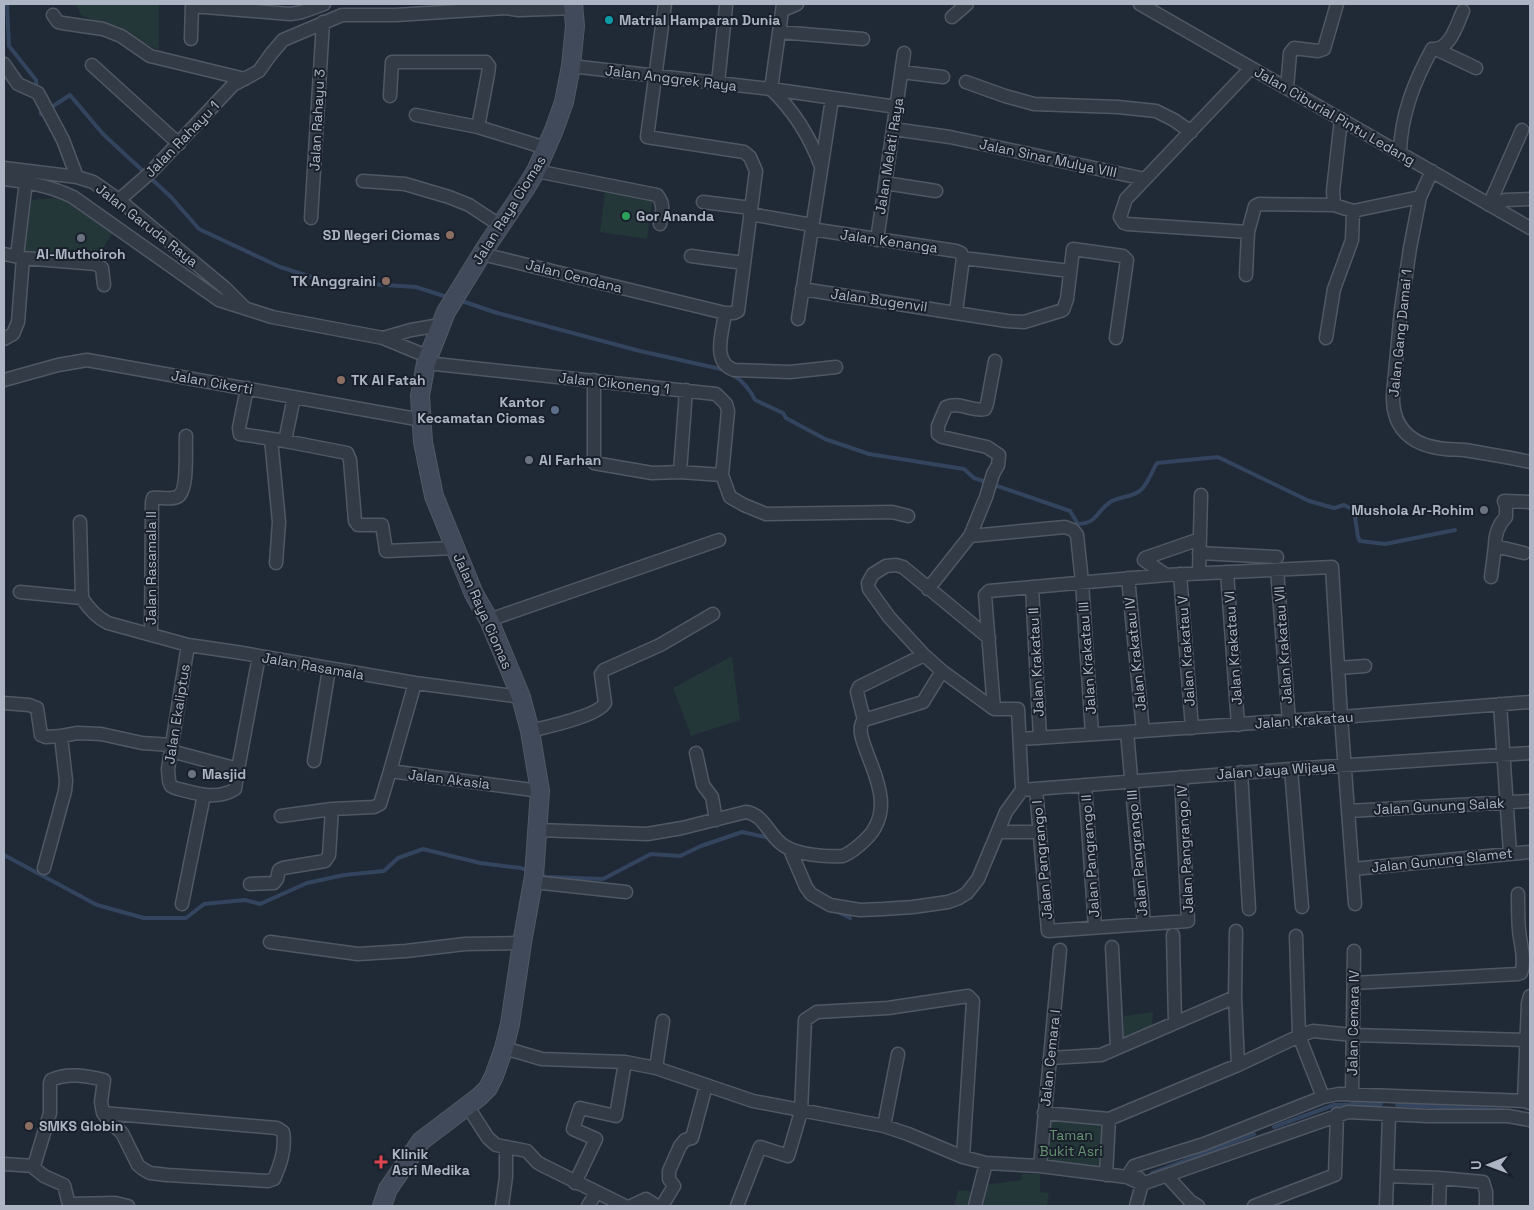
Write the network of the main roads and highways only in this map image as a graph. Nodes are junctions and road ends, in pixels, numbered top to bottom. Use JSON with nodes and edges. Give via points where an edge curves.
{"nodes":[{"id":1,"x":573,"y":6,"type":"edge"},
{"id":2,"x":382,"y":1206,"type":"edge"}],
"edges":[{"from":1,"to":2,"type":"main road","name":"Jalan Raya Ciomas","via":[[571,66],[564,102],[546,148],[536,171],[443,318],[427,360],[420,396],[424,451],[434,496],[521,698],[530,731],[540,791],[534,875],[504,1048],[488,1088],[421,1142],[388,1189]]}]}
